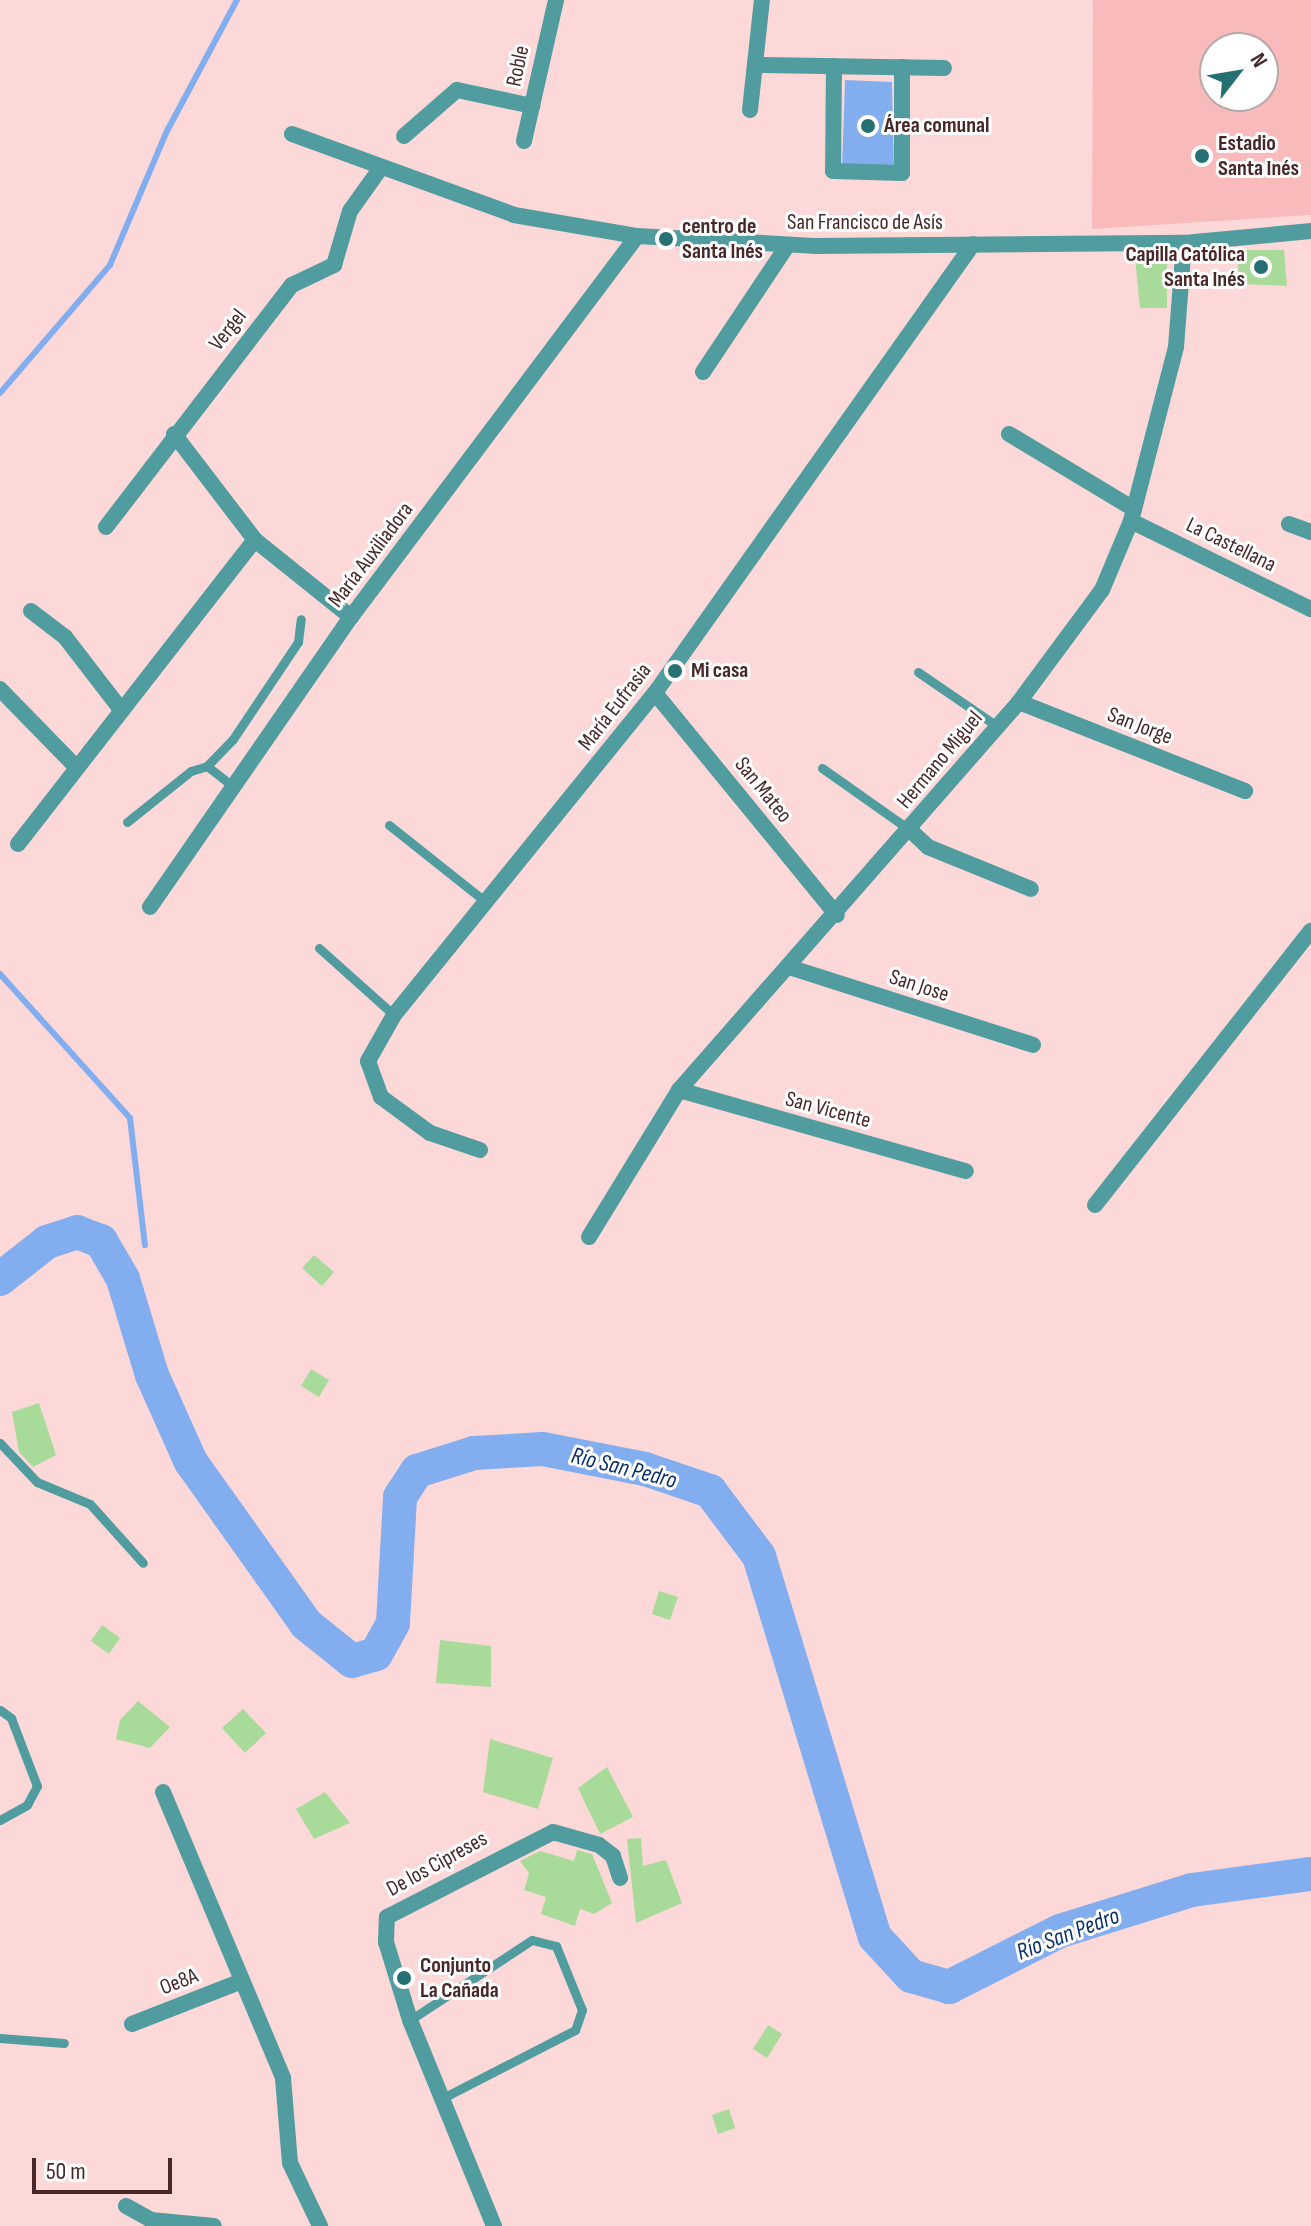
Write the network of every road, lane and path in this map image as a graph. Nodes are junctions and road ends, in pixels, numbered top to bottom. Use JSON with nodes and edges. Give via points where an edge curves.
{"nodes":[{"id":1,"x":556,"y":0,"type":"edge"},
{"id":2,"x":762,"y":0,"type":"edge"},
{"id":3,"x":755,"y":65,"type":"junction"},
{"id":4,"x":834,"y":66,"type":"junction"},
{"id":5,"x":902,"y":67,"type":"junction"},
{"id":6,"x":944,"y":68,"type":"dead end"},
{"id":7,"x":532,"y":106,"type":"junction"},
{"id":8,"x":750,"y":110,"type":"dead end"},
{"id":9,"x":292,"y":134,"type":"dead end"},
{"id":10,"x":404,"y":136,"type":"dead end"},
{"id":11,"x":524,"y":141,"type":"dead end"},
{"id":12,"x":380,"y":169,"type":"junction"},
{"id":13,"x":1311,"y":231,"type":"edge"},
{"id":14,"x":637,"y":236,"type":"junction"},
{"id":15,"x":1184,"y":243,"type":"junction"},
{"id":16,"x":973,"y":244,"type":"junction"},
{"id":17,"x":787,"y":246,"type":"junction"},
{"id":18,"x":703,"y":372,"type":"dead end"},
{"id":19,"x":174,"y":434,"type":"junction"},
{"id":20,"x":1009,"y":434,"type":"dead end"},
{"id":21,"x":1132,"y":515,"type":"junction"},
{"id":22,"x":1289,"y":524,"type":"dead end"},
{"id":23,"x":106,"y":527,"type":"dead end"},
{"id":24,"x":1311,"y":532,"type":"edge"},
{"id":25,"x":255,"y":540,"type":"junction"},
{"id":26,"x":1311,"y":609,"type":"edge"},
{"id":27,"x":31,"y":611,"type":"dead end"},
{"id":28,"x":351,"y":617,"type":"junction"},
{"id":29,"x":301,"y":619,"type":"dead end"},
{"id":30,"x":918,"y":672,"type":"dead end"},
{"id":31,"x":0,"y":689,"type":"edge"},
{"id":32,"x":655,"y":693,"type":"junction"},
{"id":33,"x":1019,"y":702,"type":"junction"},
{"id":34,"x":122,"y":711,"type":"junction"},
{"id":35,"x":997,"y":726,"type":"junction"},
{"id":36,"x":207,"y":766,"type":"junction"},
{"id":37,"x":77,"y":768,"type":"junction"},
{"id":38,"x":822,"y":768,"type":"dead end"},
{"id":39,"x":234,"y":787,"type":"junction"},
{"id":40,"x":1245,"y":791,"type":"dead end"},
{"id":41,"x":127,"y":822,"type":"dead end"},
{"id":42,"x":389,"y":825,"type":"dead end"},
{"id":43,"x":910,"y":830,"type":"junction"},
{"id":44,"x":18,"y":844,"type":"dead end"},
{"id":45,"x":1031,"y":889,"type":"dead end"},
{"id":46,"x":487,"y":903,"type":"junction"},
{"id":47,"x":150,"y":907,"type":"dead end"},
{"id":48,"x":837,"y":915,"type":"junction"},
{"id":49,"x":1311,"y":931,"type":"edge"},
{"id":50,"x":319,"y":948,"type":"dead end"},
{"id":51,"x":792,"y":968,"type":"junction"},
{"id":52,"x":394,"y":1015,"type":"junction"},
{"id":53,"x":1033,"y":1045,"type":"dead end"},
{"id":54,"x":679,"y":1090,"type":"junction"},
{"id":55,"x":480,"y":1150,"type":"dead end"},
{"id":56,"x":966,"y":1171,"type":"dead end"},
{"id":57,"x":1095,"y":1205,"type":"dead end"},
{"id":58,"x":589,"y":1237,"type":"dead end"},
{"id":59,"x":0,"y":1443,"type":"edge"},
{"id":60,"x":143,"y":1563,"type":"dead end"},
{"id":61,"x":0,"y":1710,"type":"edge"},
{"id":62,"x":163,"y":1792,"type":"dead end"},
{"id":63,"x":0,"y":1820,"type":"edge"},
{"id":64,"x":620,"y":1878,"type":"dead end"},
{"id":65,"x":242,"y":1981,"type":"junction"},
{"id":66,"x":410,"y":2020,"type":"junction"},
{"id":67,"x":132,"y":2024,"type":"dead end"},
{"id":68,"x":0,"y":2038,"type":"edge"},
{"id":69,"x":64,"y":2043,"type":"dead end"},
{"id":70,"x":439,"y":2100,"type":"junction"},
{"id":71,"x":126,"y":2206,"type":"dead end"},
{"id":72,"x":214,"y":2226,"type":"edge"},
{"id":73,"x":320,"y":2226,"type":"edge"},
{"id":74,"x":494,"y":2226,"type":"edge"}],
"edges":[{"from":1,"to":7,"type":"street","name":"Roble"},
{"from":2,"to":3,"type":"street"},
{"from":3,"to":4,"type":"street"},
{"from":3,"to":8,"type":"street"},
{"from":4,"to":5,"type":"street"},
{"from":4,"to":5,"type":"street","via":[[833,171],[902,173]]},
{"from":5,"to":6,"type":"street"},
{"from":7,"to":10,"type":"street","via":[[457,90]]},
{"from":7,"to":11,"type":"street","name":"Roble"},
{"from":9,"to":12,"type":"street","name":"San Francisco de Asís"},
{"from":12,"to":14,"type":"street","name":"San Francisco de Asís","via":[[514,215]]},
{"from":12,"to":19,"type":"street","name":"Vergel","via":[[350,211],[334,265],[292,285]]},
{"from":13,"to":15,"type":"street","name":"San Francisco de Asís"},
{"from":14,"to":17,"type":"street","name":"San Francisco de Asís"},
{"from":14,"to":28,"type":"street","name":"María Auxiliadora"},
{"from":15,"to":16,"type":"street","name":"San Francisco de Asís"},
{"from":15,"to":21,"type":"street","name":"Hermano Miguel","via":[[1176,347]]},
{"from":16,"to":17,"type":"street","name":"San Francisco de Asís"},
{"from":16,"to":32,"type":"street","name":"María Eufrasia"},
{"from":17,"to":18,"type":"street"},
{"from":19,"to":23,"type":"street","name":"Vergel"},
{"from":19,"to":25,"type":"street"},
{"from":20,"to":21,"type":"street","name":"La Castellana"},
{"from":21,"to":26,"type":"street","name":"La Castellana"},
{"from":21,"to":33,"type":"street","name":"Hermano Miguel","via":[[1102,590]]},
{"from":22,"to":24,"type":"street"},
{"from":25,"to":28,"type":"street"},
{"from":25,"to":34,"type":"street"},
{"from":27,"to":34,"type":"street","via":[[65,637]]},
{"from":28,"to":39,"type":"street","name":"María Auxiliadora"},
{"from":29,"to":36,"type":"lane","via":[[298,642]]},
{"from":30,"to":35,"type":"lane"},
{"from":31,"to":37,"type":"street"},
{"from":32,"to":46,"type":"street","name":"María Eufrasia"},
{"from":32,"to":48,"type":"street","name":"San Mateo"},
{"from":33,"to":35,"type":"street","name":"Hermano Miguel"},
{"from":33,"to":40,"type":"street","name":"San Jorge"},
{"from":34,"to":37,"type":"street"},
{"from":35,"to":43,"type":"street","name":"Hermano Miguel"},
{"from":36,"to":39,"type":"lane"},
{"from":36,"to":41,"type":"lane","via":[[191,771]]},
{"from":37,"to":44,"type":"street"},
{"from":38,"to":43,"type":"lane"},
{"from":39,"to":47,"type":"street","name":"María Auxiliadora"},
{"from":42,"to":46,"type":"lane"},
{"from":43,"to":45,"type":"street","via":[[928,847]]},
{"from":43,"to":48,"type":"street","name":"Hermano Miguel"},
{"from":46,"to":52,"type":"street","name":"María Eufrasia"},
{"from":48,"to":51,"type":"street","name":"Hermano Miguel"},
{"from":49,"to":57,"type":"street"},
{"from":50,"to":52,"type":"lane"},
{"from":51,"to":53,"type":"street","name":"San Jose"},
{"from":51,"to":54,"type":"street","name":"Hermano Miguel"},
{"from":52,"to":55,"type":"street","name":"María Eufrasia","via":[[368,1061],[381,1097],[430,1133]]},
{"from":54,"to":56,"type":"street","name":"San Vicente"},
{"from":54,"to":58,"type":"street","name":"Hermano Miguel"},
{"from":59,"to":60,"type":"lane","via":[[37,1482],[90,1504]]},
{"from":61,"to":63,"type":"lane","via":[[11,1718],[37,1786],[27,1805]]},
{"from":62,"to":65,"type":"street"},
{"from":64,"to":66,"type":"street","name":"De los Cipreses","via":[[613,1856],[599,1845],[553,1832],[404,1903],[387,1917],[386,1942]]},
{"from":65,"to":67,"type":"street","name":"Oe8A"},
{"from":65,"to":73,"type":"street","via":[[283,2078],[290,2163]]},
{"from":66,"to":70,"type":"street","name":"De los Cipreses"},
{"from":66,"to":70,"type":"lane","via":[[532,1940],[556,1946],[582,2010],[575,2030]]},
{"from":68,"to":69,"type":"lane"},
{"from":70,"to":74,"type":"street","name":"De los Cipreses"},
{"from":71,"to":72,"type":"street","via":[[151,2220]]}]}
